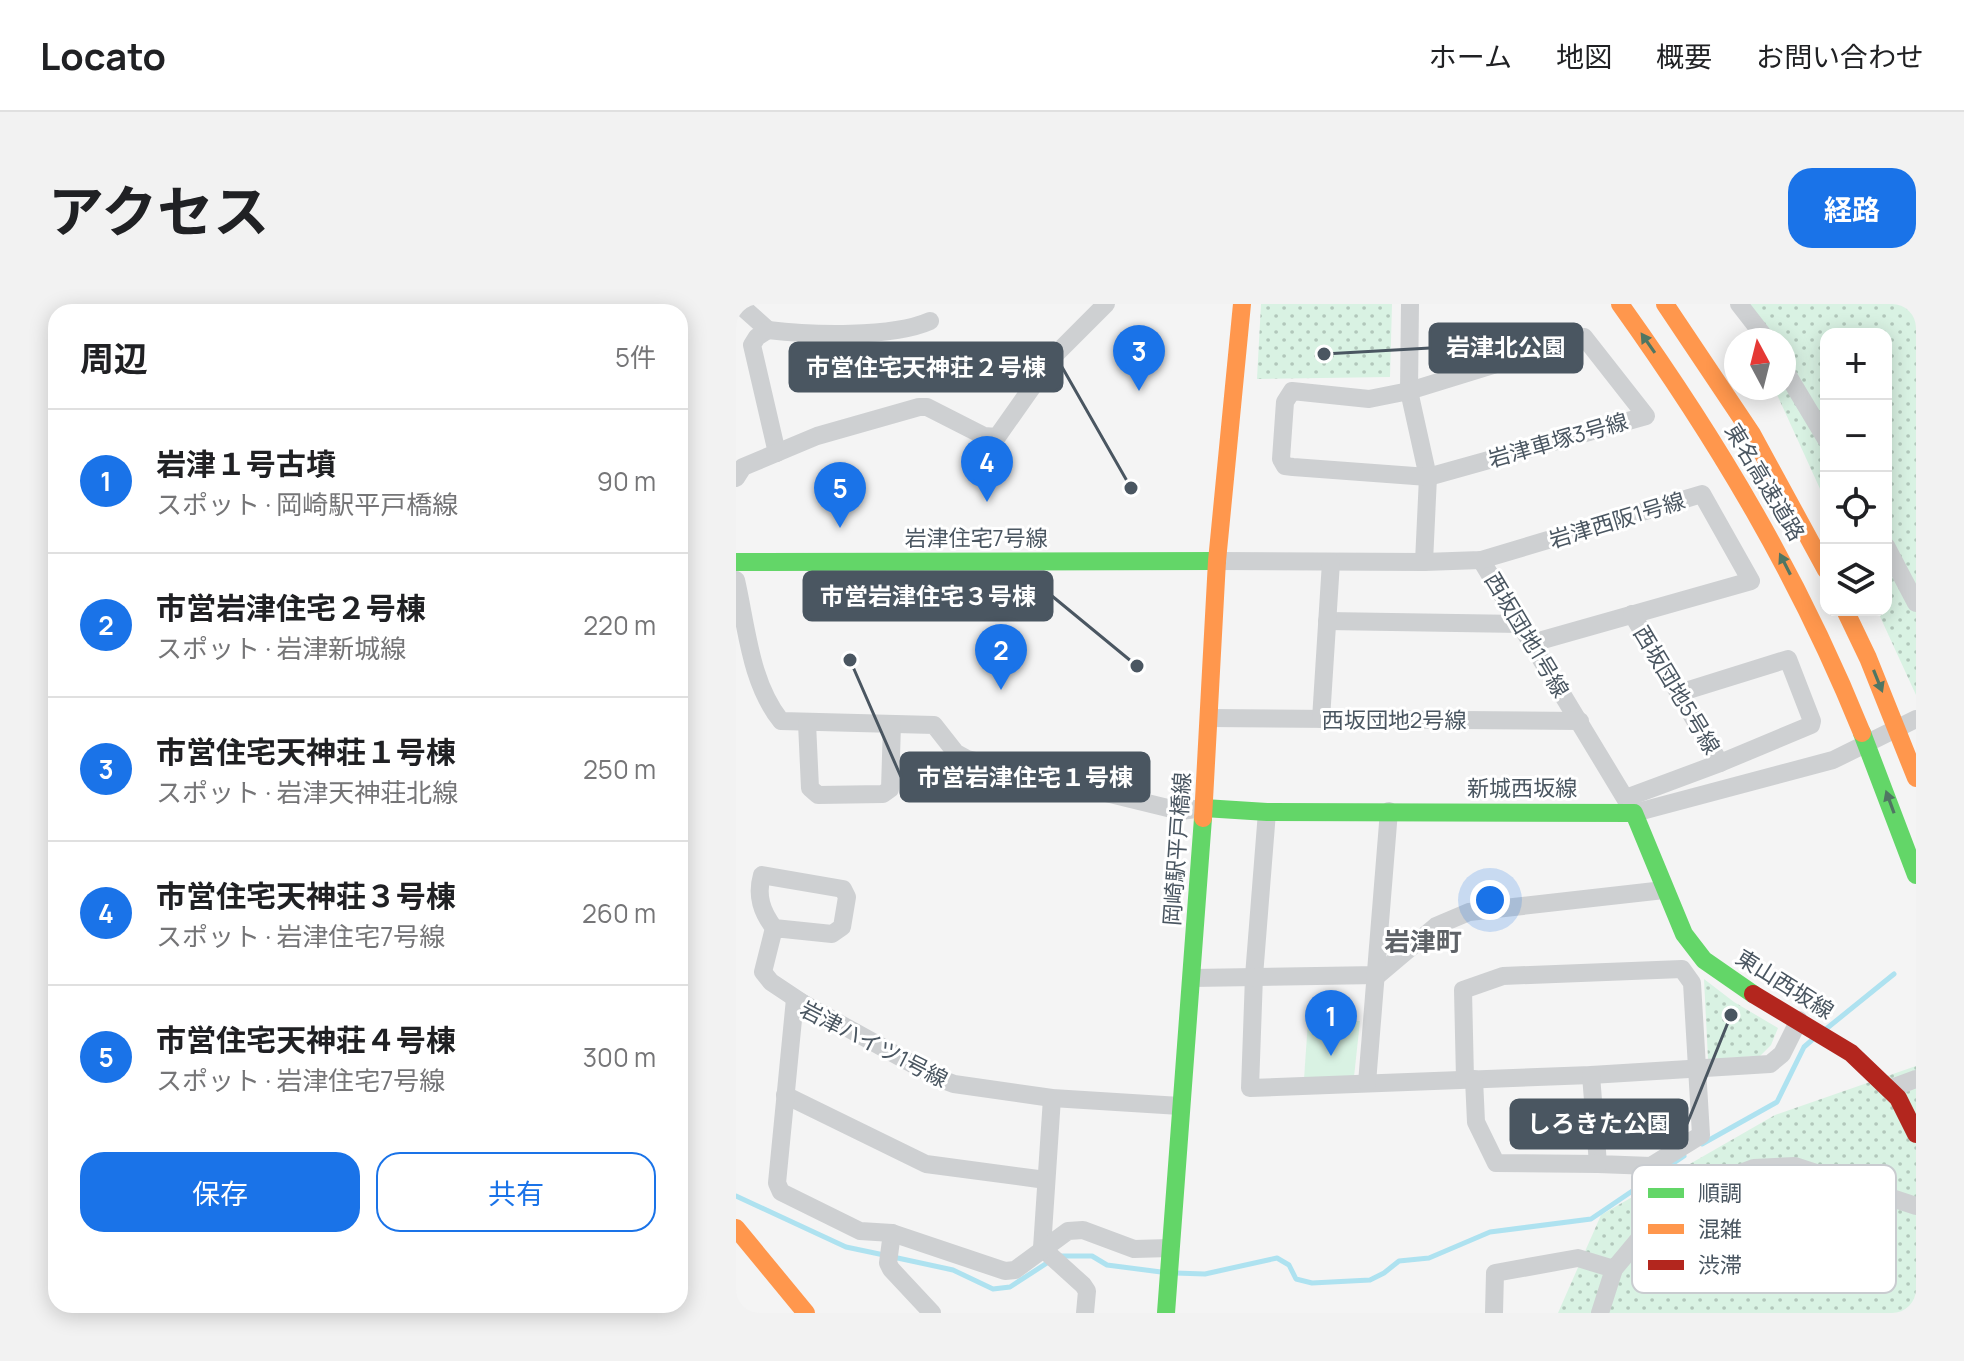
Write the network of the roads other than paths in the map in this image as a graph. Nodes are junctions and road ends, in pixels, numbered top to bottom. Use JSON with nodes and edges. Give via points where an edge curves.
{"nodes":[{"id":1,"x":739,"y":304,"type":"edge"},
{"id":2,"x":1106,"y":304,"type":"edge"},
{"id":3,"x":1242,"y":304,"type":"edge"},
{"id":4,"x":1410,"y":304,"type":"edge"},
{"id":5,"x":1620,"y":304,"type":"edge"},
{"id":6,"x":1665,"y":304,"type":"edge"},
{"id":7,"x":1739,"y":304,"type":"edge"},
{"id":8,"x":930,"y":321,"type":"dead end"},
{"id":9,"x":1758,"y":328,"type":"edge"},
{"id":10,"x":768,"y":330,"type":"junction"},
{"id":11,"x":1796,"y":389,"type":"edge"},
{"id":12,"x":1409,"y":391,"type":"junction"},
{"id":13,"x":1820,"y":429,"type":"edge"},
{"id":14,"x":777,"y":453,"type":"junction"},
{"id":15,"x":736,"y":477,"type":"edge"},
{"id":16,"x":1428,"y":477,"type":"junction"},
{"id":17,"x":1892,"y":557,"type":"edge"},
{"id":18,"x":1820,"y":558,"type":"edge"},
{"id":19,"x":1481,"y":560,"type":"junction"},
{"id":20,"x":1217,"y":561,"type":"junction"},
{"id":21,"x":736,"y":562,"type":"edge"},
{"id":22,"x":1331,"y":562,"type":"junction"},
{"id":23,"x":1424,"y":562,"type":"junction"},
{"id":24,"x":736,"y":580,"type":"edge"},
{"id":25,"x":1916,"y":603,"type":"edge"},
{"id":26,"x":1632,"y":614,"type":"junction"},
{"id":27,"x":1848,"y":616,"type":"edge"},
{"id":28,"x":1327,"y":621,"type":"junction"},
{"id":29,"x":1521,"y":624,"type":"junction"},
{"id":30,"x":1532,"y":643,"type":"junction"},
{"id":31,"x":1679,"y":693,"type":"junction"},
{"id":32,"x":1209,"y":718,"type":"junction"},
{"id":33,"x":1321,"y":719,"type":"junction"},
{"id":34,"x":1916,"y":719,"type":"edge"},
{"id":35,"x":1580,"y":721,"type":"junction"},
{"id":36,"x":807,"y":723,"type":"junction"},
{"id":37,"x":892,"y":724,"type":"junction"},
{"id":38,"x":1720,"y":763,"type":"junction"},
{"id":39,"x":1916,"y":778,"type":"edge"},
{"id":40,"x":1630,"y":806,"type":"junction"},
{"id":41,"x":1204,"y":808,"type":"junction"},
{"id":42,"x":1389,"y":811,"type":"junction"},
{"id":43,"x":1267,"y":812,"type":"junction"},
{"id":44,"x":1916,"y":875,"type":"edge"},
{"id":45,"x":1664,"y":890,"type":"junction"},
{"id":46,"x":774,"y":928,"type":"junction"},
{"id":47,"x":1378,"y":975,"type":"junction"},
{"id":48,"x":1254,"y":976,"type":"junction"},
{"id":49,"x":1192,"y":978,"type":"junction"},
{"id":50,"x":804,"y":1004,"type":"junction"},
{"id":51,"x":1799,"y":1020,"type":"junction"},
{"id":52,"x":1696,"y":1068,"type":"junction"},
{"id":53,"x":1591,"y":1075,"type":"junction"},
{"id":54,"x":1470,"y":1079,"type":"junction"},
{"id":55,"x":1916,"y":1079,"type":"edge"},
{"id":56,"x":1367,"y":1083,"type":"junction"},
{"id":57,"x":1889,"y":1089,"type":"junction"},
{"id":58,"x":785,"y":1095,"type":"junction"},
{"id":59,"x":1052,"y":1098,"type":"junction"},
{"id":60,"x":1180,"y":1106,"type":"junction"},
{"id":61,"x":1916,"y":1134,"type":"edge"},
{"id":62,"x":1598,"y":1164,"type":"junction"},
{"id":63,"x":1632,"y":1165,"type":"edge"},
{"id":64,"x":1653,"y":1165,"type":"edge"},
{"id":65,"x":1046,"y":1180,"type":"junction"},
{"id":66,"x":1896,"y":1199,"type":"edge"},
{"id":67,"x":1916,"y":1206,"type":"edge"},
{"id":68,"x":736,"y":1228,"type":"edge"},
{"id":69,"x":892,"y":1233,"type":"junction"},
{"id":70,"x":1632,"y":1247,"type":"edge"},
{"id":71,"x":1042,"y":1248,"type":"junction"},
{"id":72,"x":1170,"y":1248,"type":"junction"},
{"id":73,"x":1614,"y":1269,"type":"junction"},
{"id":74,"x":806,"y":1313,"type":"edge"},
{"id":75,"x":932,"y":1313,"type":"edge"},
{"id":76,"x":1085,"y":1313,"type":"edge"},
{"id":77,"x":1166,"y":1313,"type":"edge"},
{"id":78,"x":1494,"y":1313,"type":"edge"},
{"id":79,"x":1600,"y":1313,"type":"edge"}],
"edges":[{"from":1,"to":10,"type":"street"},
{"from":2,"to":14,"type":"street","via":[[1054,356],[997,437],[919,407]]},
{"from":3,"to":20,"type":"main road","name":"岡崎駅平戸橋線"},
{"from":4,"to":12,"type":"street"},
{"from":44,"to":5,"type":"main road","name":"東名高速道路","one_way":true,"via":[[1853,707],[1779,551],[1735,474]]},
{"from":6,"to":18,"type":"main road","name":"東名高速道路","via":[[1756,442]]},
{"from":7,"to":9,"type":"street"},
{"from":8,"to":10,"type":"street","via":[[889,330]]},
{"from":10,"to":14,"type":"street","via":[[752,345]]},
{"from":11,"to":13,"type":"street"},
{"from":12,"to":16,"type":"street"},
{"from":12,"to":16,"type":"street","via":[[1369,399],[1292,391],[1285,402],[1281,459],[1293,467]]},
{"from":12,"to":16,"type":"street","name":"岩津車塚3号線","via":[[1584,337],[1646,416]]},
{"from":14,"to":15,"type":"street","via":[[743,467]]},
{"from":16,"to":23,"type":"street"},
{"from":17,"to":25,"type":"street"},
{"from":19,"to":23,"type":"street","name":"西坂団地1号線"},
{"from":19,"to":26,"type":"street","name":"岩津西阪1号線","via":[[1702,494],[1751,581]]},
{"from":19,"to":29,"type":"street","name":"西坂団地1号線"},
{"from":20,"to":21,"type":"main road","name":"岩津住宅7号線"},
{"from":20,"to":22,"type":"street","name":"西坂団地1号線"},
{"from":20,"to":32,"type":"main road","name":"岡崎駅平戸橋線"},
{"from":22,"to":23,"type":"street","name":"西坂団地1号線"},
{"from":22,"to":28,"type":"street"},
{"from":24,"to":36,"type":"street","via":[[759,686],[781,721]]},
{"from":26,"to":30,"type":"street"},
{"from":26,"to":31,"type":"street","name":"西坂団地5号線"},
{"from":27,"to":39,"type":"main road","one_way":true},
{"from":28,"to":29,"type":"street"},
{"from":28,"to":33,"type":"street"},
{"from":29,"to":30,"type":"street","name":"西坂団地1号線"},
{"from":30,"to":35,"type":"street","name":"西坂団地1号線"},
{"from":31,"to":38,"type":"street","name":"西坂団地5号線"},
{"from":31,"to":38,"type":"street","via":[[1788,659],[1811,725]]},
{"from":32,"to":33,"type":"street","name":"西坂団地2号線"},
{"from":32,"to":41,"type":"main road","name":"岡崎駅平戸橋線"},
{"from":33,"to":35,"type":"street","name":"西坂団地2号線"},
{"from":34,"to":40,"type":"street","name":"新城西坂線","via":[[1833,760]]},
{"from":35,"to":40,"type":"street","name":"西坂団地1号線"},
{"from":36,"to":37,"type":"street"},
{"from":36,"to":37,"type":"street","via":[[810,788],[818,795],[883,794],[890,789]]},
{"from":37,"to":41,"type":"street","via":[[934,725],[967,759],[1180,811]]},
{"from":38,"to":40,"type":"street","name":"西坂団地5号線"},
{"from":40,"to":42,"type":"main road","name":"新城西坂線"},
{"from":40,"to":45,"type":"main road","name":"東山西坂線"},
{"from":41,"to":43,"type":"main road","name":"新城西坂線"},
{"from":41,"to":49,"type":"main road","name":"岡崎駅平戸橋線"},
{"from":42,"to":43,"type":"main road","name":"新城西坂線"},
{"from":42,"to":47,"type":"street"},
{"from":43,"to":48,"type":"street"},
{"from":45,"to":47,"type":"street","via":[[1469,912],[1436,926]]},
{"from":45,"to":51,"type":"main road","name":"東山西坂線","via":[[1684,934],[1704,960]]},
{"from":46,"to":46,"type":"street","via":[[759,897],[762,875],[843,889],[847,897],[842,927],[832,934]]},
{"from":46,"to":50,"type":"street","via":[[763,972]]},
{"from":47,"to":48,"type":"street"},
{"from":47,"to":56,"type":"street"},
{"from":48,"to":49,"type":"street"},
{"from":48,"to":56,"type":"street","via":[[1250,1088]]},
{"from":49,"to":60,"type":"main road","name":"岡崎駅平戸橋線"},
{"from":50,"to":58,"type":"street","name":"岩津ハイツ1号線","via":[[795,999]]},
{"from":50,"to":59,"type":"street","name":"岩津ハイツ1号線","via":[[938,1078]]},
{"from":51,"to":52,"type":"street","via":[[1782,1054],[1770,1064]]},
{"from":51,"to":57,"type":"main road","name":"東山西坂線","via":[[1851,1053]]},
{"from":52,"to":53,"type":"street"},
{"from":52,"to":54,"type":"street","via":[[1692,983],[1682,969],[1503,976],[1463,990]]},
{"from":52,"to":64,"type":"street","via":[[1701,1135]]},
{"from":53,"to":54,"type":"street"},
{"from":53,"to":62,"type":"street"},
{"from":54,"to":56,"type":"street"},
{"from":54,"to":62,"type":"street","via":[[1476,1122],[1496,1163]]},
{"from":55,"to":57,"type":"street"},
{"from":57,"to":61,"type":"main road","name":"東山西坂線"},
{"from":58,"to":65,"type":"street","via":[[926,1164]]},
{"from":58,"to":69,"type":"street","name":"岩津ハイツ1号線","via":[[777,1183],[781,1192],[860,1231]]},
{"from":59,"to":60,"type":"street","name":"岩津ハイツ1号線"},
{"from":59,"to":65,"type":"street"},
{"from":60,"to":72,"type":"main road","name":"岡崎駅平戸橋線"},
{"from":62,"to":63,"type":"street"},
{"from":65,"to":71,"type":"street"},
{"from":66,"to":67,"type":"street"},
{"from":68,"to":74,"type":"main road"},
{"from":69,"to":71,"type":"street","name":"岩津ハイツ1号線","via":[[1009,1272]]},
{"from":69,"to":75,"type":"street","via":[[888,1263]]},
{"from":70,"to":73,"type":"street"},
{"from":71,"to":72,"type":"street","name":"岩津ハイツ1号線","via":[[1062,1233],[1083,1230],[1134,1249]]},
{"from":71,"to":76,"type":"street","via":[[1087,1291]]},
{"from":72,"to":77,"type":"main road","name":"岡崎駅平戸橋線"},
{"from":73,"to":78,"type":"street","via":[[1578,1258],[1495,1273]]},
{"from":73,"to":79,"type":"street"}]}
